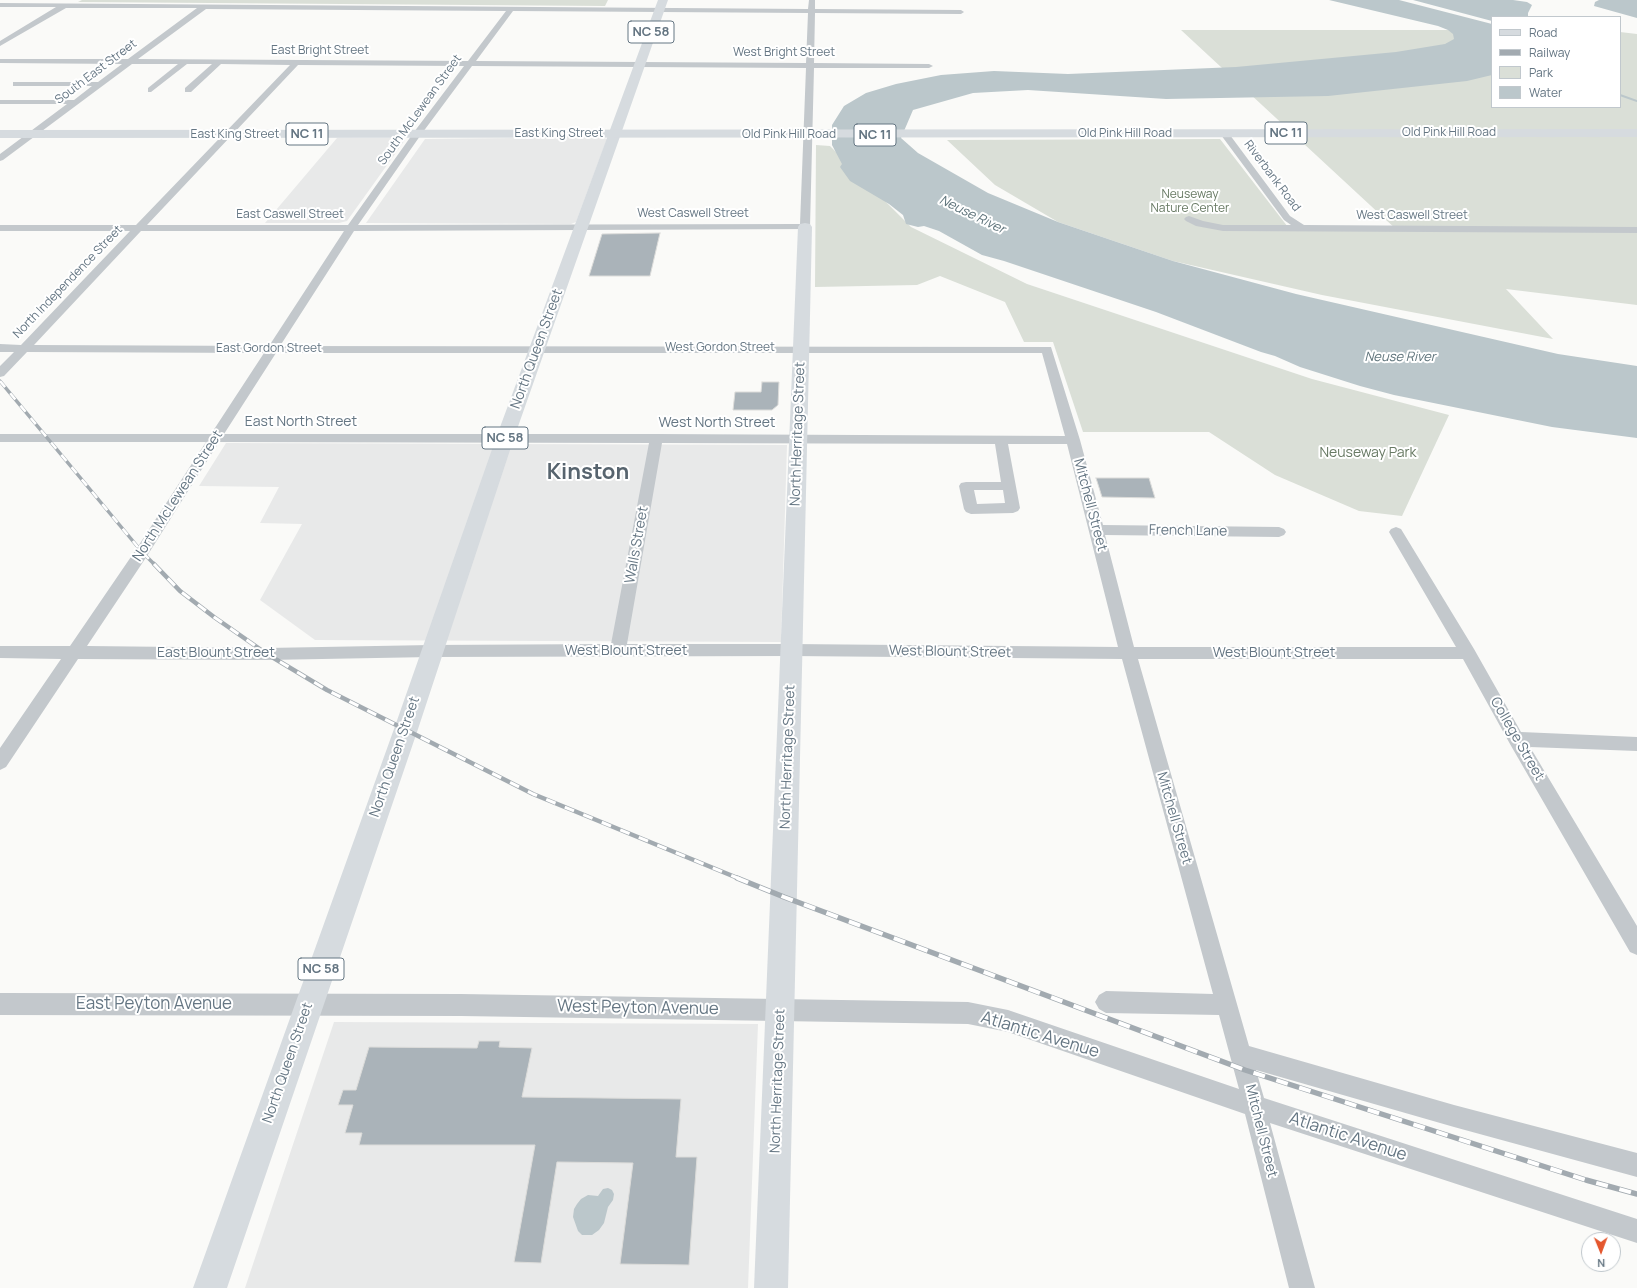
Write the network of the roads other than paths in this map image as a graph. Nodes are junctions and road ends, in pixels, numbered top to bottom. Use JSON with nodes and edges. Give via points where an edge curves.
{"nodes":[{"id":1,"x":76,"y":0,"type":"edge"},
{"id":2,"x":663,"y":0,"type":"edge"},
{"id":3,"x":812,"y":0,"type":"edge"},
{"id":4,"x":0,"y":5,"type":"edge"},
{"id":5,"x":66,"y":5,"type":"junction"},
{"id":6,"x":205,"y":6,"type":"junction"},
{"id":7,"x":511,"y":9,"type":"junction"},
{"id":8,"x":660,"y":10,"type":"junction"},
{"id":9,"x":811,"y":11,"type":"junction"},
{"id":10,"x":961,"y":12,"type":"dead end"},
{"id":11,"x":0,"y":44,"type":"edge"},
{"id":12,"x":0,"y":61,"type":"edge"},
{"id":13,"x":130,"y":62,"type":"junction"},
{"id":14,"x":185,"y":62,"type":"junction"},
{"id":15,"x":220,"y":62,"type":"junction"},
{"id":16,"x":296,"y":63,"type":"junction"},
{"id":17,"x":470,"y":63,"type":"junction"},
{"id":18,"x":640,"y":64,"type":"junction"},
{"id":19,"x":809,"y":65,"type":"junction"},
{"id":20,"x":929,"y":66,"type":"dead end"},
{"id":21,"x":16,"y":84,"type":"dead end"},
{"id":22,"x":99,"y":84,"type":"junction"},
{"id":23,"x":151,"y":90,"type":"dead end"},
{"id":24,"x":188,"y":90,"type":"dead end"},
{"id":25,"x":0,"y":102,"type":"edge"},
{"id":26,"x":75,"y":102,"type":"junction"},
{"id":27,"x":1224,"y":133,"type":"junction"},
{"id":28,"x":1637,"y":133,"type":"edge"},
{"id":29,"x":0,"y":134,"type":"edge"},
{"id":30,"x":417,"y":134,"type":"junction"},
{"id":31,"x":614,"y":134,"type":"junction"},
{"id":32,"x":32,"y":135,"type":"junction"},
{"id":33,"x":226,"y":135,"type":"junction"},
{"id":34,"x":812,"y":135,"type":"junction"},
{"id":35,"x":0,"y":158,"type":"edge"},
{"id":36,"x":1189,"y":219,"type":"dead end"},
{"id":37,"x":580,"y":226,"type":"junction"},
{"id":38,"x":351,"y":227,"type":"junction"},
{"id":39,"x":805,"y":227,"type":"junction"},
{"id":40,"x":0,"y":228,"type":"edge"},
{"id":41,"x":138,"y":228,"type":"junction"},
{"id":42,"x":1303,"y":229,"type":"junction"},
{"id":43,"x":1637,"y":230,"type":"edge"},
{"id":44,"x":0,"y":348,"type":"edge"},
{"id":45,"x":22,"y":348,"type":"junction"},
{"id":46,"x":538,"y":348,"type":"junction"},
{"id":47,"x":800,"y":348,"type":"junction"},
{"id":48,"x":273,"y":349,"type":"junction"},
{"id":49,"x":1046,"y":349,"type":"joint"},
{"id":50,"x":0,"y":373,"type":"edge"},
{"id":51,"x":216,"y":437,"type":"junction"},
{"id":52,"x":0,"y":438,"type":"edge"},
{"id":53,"x":505,"y":438,"type":"junction"},
{"id":54,"x":656,"y":438,"type":"junction"},
{"id":55,"x":797,"y":439,"type":"junction"},
{"id":56,"x":1000,"y":439,"type":"junction"},
{"id":57,"x":1073,"y":440,"type":"junction"},
{"id":58,"x":1009,"y":486,"type":"dead end"},
{"id":59,"x":1097,"y":530,"type":"junction"},
{"id":60,"x":1278,"y":532,"type":"dead end"},
{"id":61,"x":1396,"y":532,"type":"dead end"},
{"id":62,"x":791,"y":650,"type":"junction"},
{"id":63,"x":432,"y":651,"type":"junction"},
{"id":64,"x":618,"y":651,"type":"junction"},
{"id":65,"x":0,"y":652,"type":"edge"},
{"id":66,"x":73,"y":652,"type":"junction"},
{"id":67,"x":1128,"y":653,"type":"junction"},
{"id":68,"x":1468,"y":653,"type":"junction"},
{"id":69,"x":1516,"y":738,"type":"junction"},
{"id":70,"x":1637,"y":744,"type":"edge"},
{"id":71,"x":0,"y":762,"type":"edge"},
{"id":72,"x":1637,"y":945,"type":"edge"},
{"id":73,"x":1106,"y":1002,"type":"dead end"},
{"id":74,"x":0,"y":1004,"type":"edge"},
{"id":75,"x":309,"y":1004,"type":"junction"},
{"id":76,"x":1227,"y":1005,"type":"junction"},
{"id":77,"x":780,"y":1011,"type":"junction"},
{"id":78,"x":968,"y":1013,"type":"joint"},
{"id":79,"x":1241,"y":1056,"type":"junction"},
{"id":80,"x":1254,"y":1106,"type":"junction"},
{"id":81,"x":1637,"y":1165,"type":"edge"},
{"id":82,"x":1637,"y":1230,"type":"edge"},
{"id":83,"x":210,"y":1288,"type":"edge"},
{"id":84,"x":771,"y":1288,"type":"edge"},
{"id":85,"x":1302,"y":1288,"type":"edge"}],
"edges":[{"from":1,"to":5,"type":"street"},
{"from":2,"to":8,"type":"main road","number":"NC 58"},
{"from":3,"to":9,"type":"street"},
{"from":4,"to":5,"type":"street"},
{"from":5,"to":6,"type":"street"},
{"from":5,"to":11,"type":"street"},
{"from":6,"to":7,"type":"street"},
{"from":6,"to":13,"type":"street","name":"South East Street"},
{"from":7,"to":8,"type":"street"},
{"from":7,"to":17,"type":"street","name":"South McLewean Street"},
{"from":8,"to":9,"type":"street"},
{"from":8,"to":18,"type":"main road","number":"NC 58"},
{"from":9,"to":10,"type":"street"},
{"from":9,"to":19,"type":"street"},
{"from":12,"to":13,"type":"street","name":"East Bright Street"},
{"from":13,"to":14,"type":"street","name":"East Bright Street"},
{"from":13,"to":22,"type":"street","name":"South East Street"},
{"from":14,"to":15,"type":"street","name":"East Bright Street"},
{"from":14,"to":23,"type":"street"},
{"from":15,"to":16,"type":"street","name":"East Bright Street"},
{"from":15,"to":24,"type":"street"},
{"from":16,"to":17,"type":"street","name":"East Bright Street"},
{"from":16,"to":33,"type":"street","name":"North Independence Street"},
{"from":17,"to":18,"type":"street","name":"East Bright Street"},
{"from":17,"to":30,"type":"street","name":"South McLewean Street"},
{"from":18,"to":19,"type":"street","name":"West Bright Street"},
{"from":18,"to":31,"type":"main road","number":"NC 58"},
{"from":19,"to":20,"type":"street","name":"West Bright Street"},
{"from":19,"to":34,"type":"street"},
{"from":21,"to":22,"type":"street"},
{"from":22,"to":26,"type":"street","name":"South East Street"},
{"from":25,"to":26,"type":"street"},
{"from":26,"to":32,"type":"street","name":"South East Street"},
{"from":27,"to":28,"type":"main road","name":"Old Pink Hill Road","number":"NC 11"},
{"from":27,"to":34,"type":"main road","name":"Old Pink Hill Road","number":"NC 11"},
{"from":27,"to":42,"type":"street","name":"Riverbank Road","via":[[1287,218]]},
{"from":29,"to":32,"type":"main road","name":"East King Street","number":"NC 11"},
{"from":30,"to":31,"type":"main road","name":"East King Street","number":"NC 11"},
{"from":30,"to":33,"type":"main road","name":"East King Street","number":"NC 11"},
{"from":30,"to":38,"type":"street","name":"South McLewean Street"},
{"from":31,"to":34,"type":"main road","name":"Old Pink Hill Road","number":"NC 11"},
{"from":31,"to":37,"type":"main road","number":"NC 58"},
{"from":32,"to":33,"type":"main road","name":"East King Street","number":"NC 11"},
{"from":32,"to":35,"type":"street","name":"South East Street"},
{"from":33,"to":41,"type":"street","name":"North Independence Street"},
{"from":34,"to":39,"type":"street"},
{"from":36,"to":42,"type":"street","name":"West Caswell Street","via":[[1222,228]]},
{"from":37,"to":38,"type":"street","name":"East Caswell Street"},
{"from":37,"to":39,"type":"street","name":"West Caswell Street"},
{"from":37,"to":46,"type":"main road","name":"North Queen Street","number":"NC 58"},
{"from":38,"to":41,"type":"street","name":"East Caswell Street"},
{"from":38,"to":48,"type":"street","name":"North McLewean Street"},
{"from":39,"to":47,"type":"main road","name":"North Herritage Street"},
{"from":40,"to":41,"type":"street","name":"East Caswell Street"},
{"from":41,"to":45,"type":"street","name":"North Independence Street"},
{"from":42,"to":43,"type":"street","name":"West Caswell Street"},
{"from":44,"to":45,"type":"street","name":"East Gordon Street"},
{"from":45,"to":48,"type":"street","name":"East Gordon Street"},
{"from":45,"to":50,"type":"street","name":"North Independence Street"},
{"from":46,"to":47,"type":"street","name":"West Gordon Street"},
{"from":46,"to":48,"type":"street","name":"East Gordon Street"},
{"from":46,"to":53,"type":"main road","name":"North Queen Street","number":"NC 58"},
{"from":47,"to":49,"type":"street","name":"West Gordon Street"},
{"from":47,"to":55,"type":"main road","name":"North Herritage Street"},
{"from":48,"to":51,"type":"street","name":"North McLewean Street"},
{"from":49,"to":57,"type":"street","name":"Mitchell Street"},
{"from":51,"to":52,"type":"street","name":"East North Street"},
{"from":51,"to":53,"type":"street","name":"East North Street"},
{"from":51,"to":66,"type":"street","name":"North McLewean Street","via":[[142,552]]},
{"from":53,"to":54,"type":"street","name":"West North Street"},
{"from":53,"to":63,"type":"main road","name":"North Queen Street","number":"NC 58"},
{"from":54,"to":55,"type":"street","name":"West North Street"},
{"from":54,"to":64,"type":"street","name":"Walls Street"},
{"from":55,"to":56,"type":"street","name":"West North Street"},
{"from":55,"to":62,"type":"main road","name":"North Herritage Street"},
{"from":56,"to":57,"type":"street","name":"West North Street"},
{"from":56,"to":58,"type":"street"},
{"from":57,"to":59,"type":"street","name":"Mitchell Street"},
{"from":59,"to":60,"type":"street","name":"French Lane"},
{"from":59,"to":67,"type":"street","name":"Mitchell Street"},
{"from":61,"to":68,"type":"street","name":"College Street"},
{"from":62,"to":64,"type":"street","name":"West Blount Street"},
{"from":62,"to":67,"type":"street","name":"West Blount Street"},
{"from":62,"to":77,"type":"main road","name":"North Herritage Street"},
{"from":63,"to":64,"type":"street","name":"West Blount Street"},
{"from":63,"to":66,"type":"street","name":"East Blount Street","via":[[267,654]]},
{"from":63,"to":75,"type":"main road","name":"North Queen Street","number":"NC 58"},
{"from":65,"to":66,"type":"street","name":"East Blount Street"},
{"from":66,"to":71,"type":"street","name":"North McLewean Street"},
{"from":67,"to":68,"type":"street","name":"West Blount Street"},
{"from":67,"to":76,"type":"street","name":"Mitchell Street"},
{"from":68,"to":69,"type":"street","name":"College Street"},
{"from":69,"to":70,"type":"street"},
{"from":69,"to":72,"type":"street","name":"College Street"},
{"from":73,"to":76,"type":"street"},
{"from":74,"to":75,"type":"street","name":"East Peyton Avenue"},
{"from":75,"to":77,"type":"street","name":"West Peyton Avenue"},
{"from":75,"to":83,"type":"main road","name":"North Queen Street","number":"NC 58"},
{"from":76,"to":79,"type":"street","name":"Mitchell Street"},
{"from":77,"to":78,"type":"street","name":"West Peyton Avenue"},
{"from":77,"to":84,"type":"main road","name":"North Herritage Street"},
{"from":78,"to":80,"type":"street","name":"Atlantic Avenue","via":[[1008,1021]]},
{"from":79,"to":80,"type":"street","name":"Mitchell Street"},
{"from":79,"to":81,"type":"street"},
{"from":80,"to":82,"type":"street","name":"Atlantic Avenue"},
{"from":80,"to":85,"type":"street","name":"Mitchell Street"}]}
